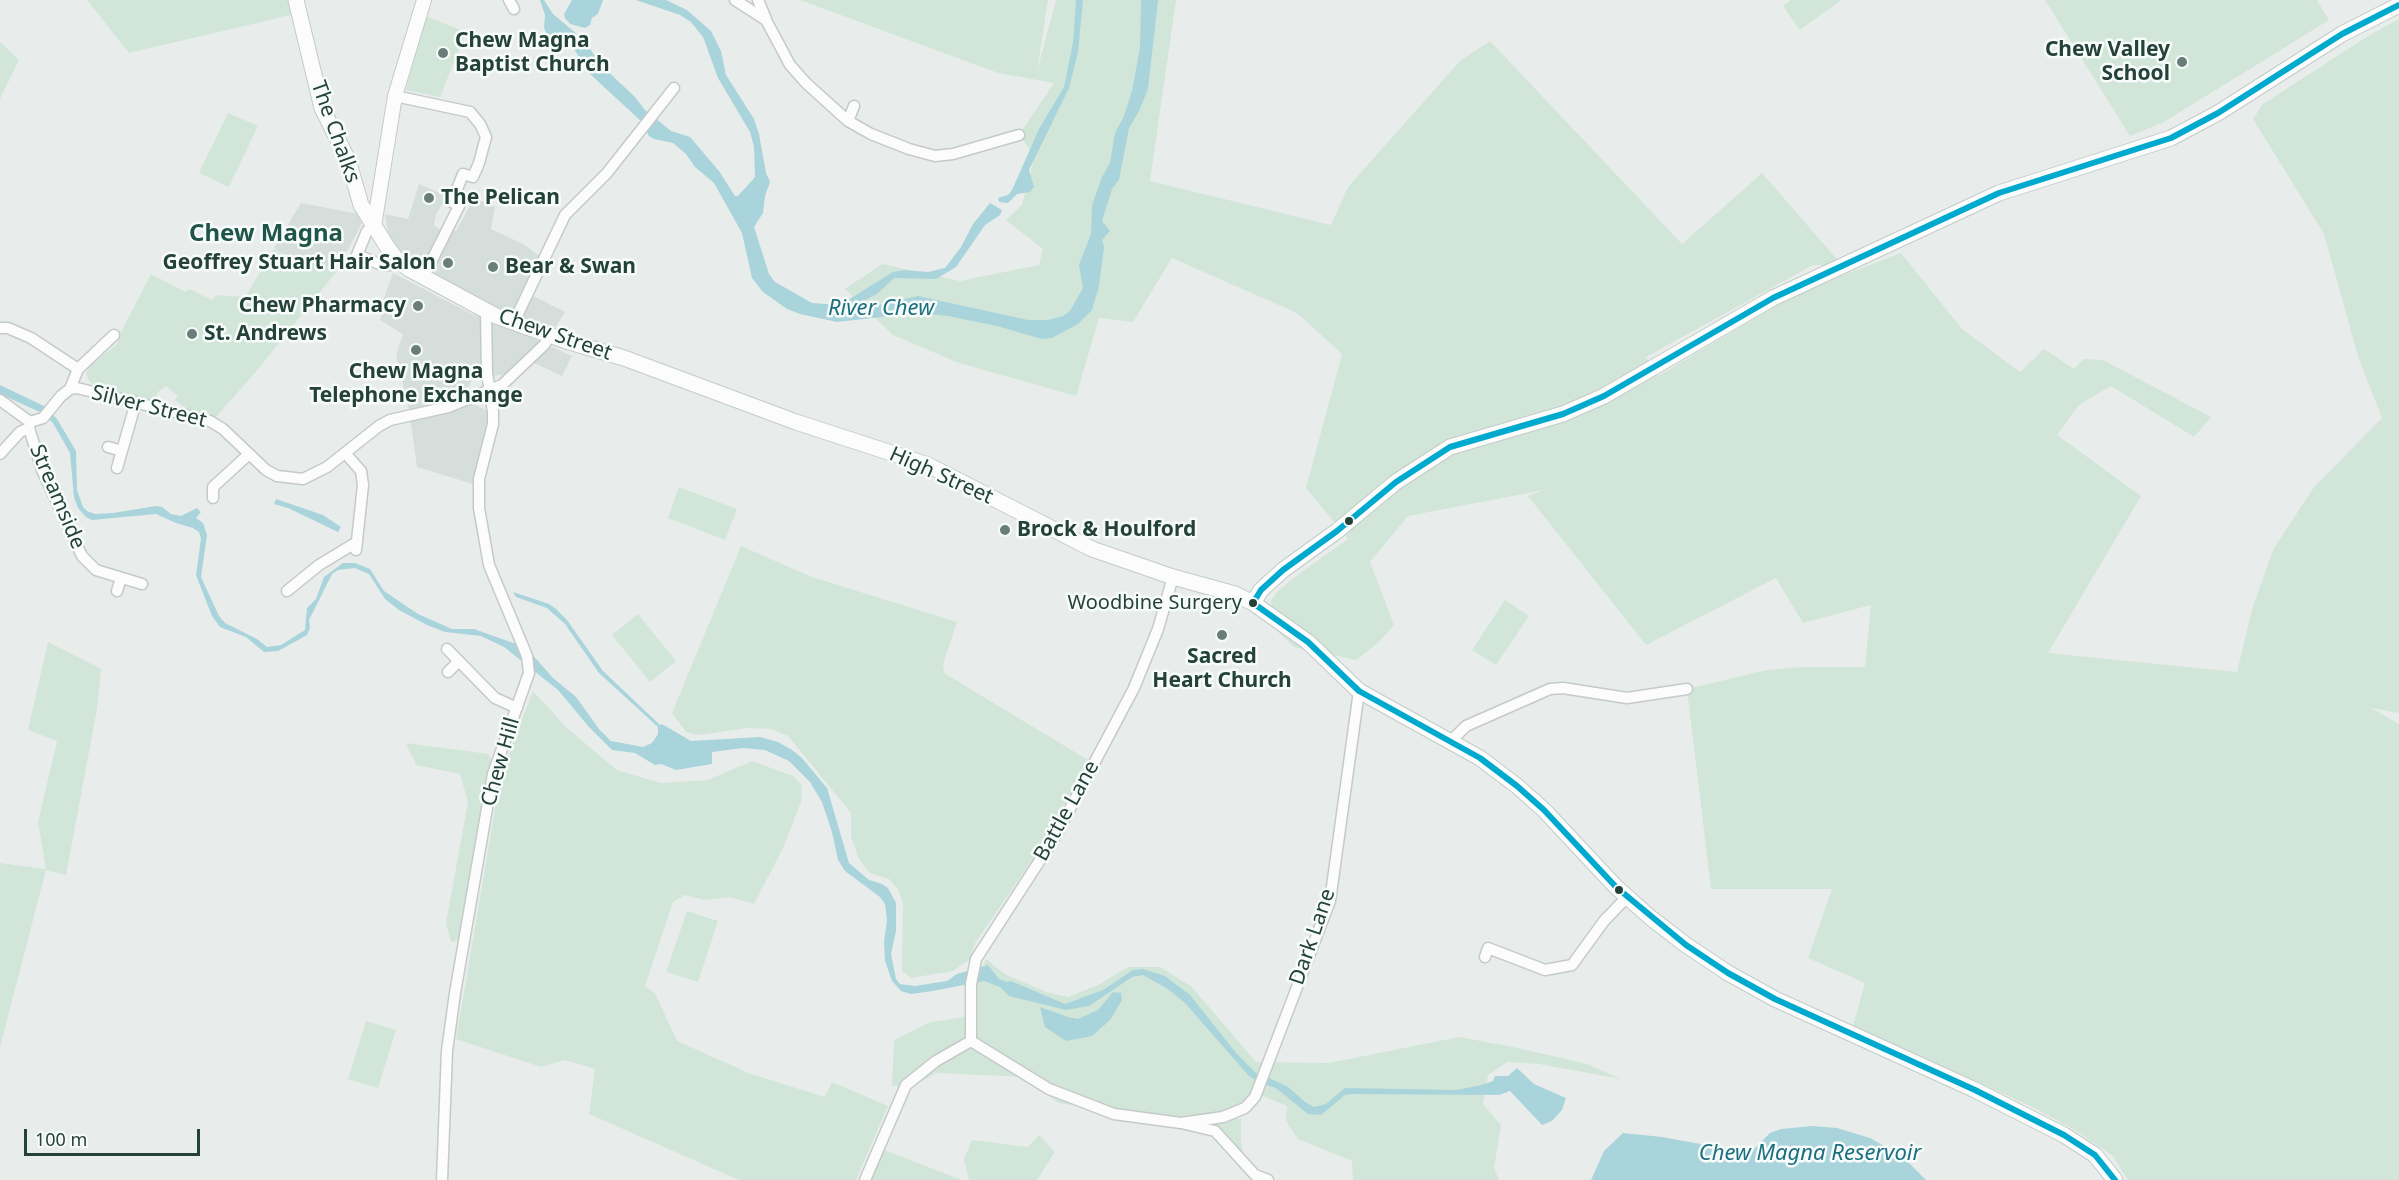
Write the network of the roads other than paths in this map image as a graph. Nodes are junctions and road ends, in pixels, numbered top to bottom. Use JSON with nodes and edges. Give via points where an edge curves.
{"nodes":[{"id":1,"x":296,"y":0,"type":"edge"},
{"id":2,"x":424,"y":0,"type":"edge"},
{"id":3,"x":735,"y":0,"type":"edge"},
{"id":4,"x":758,"y":0,"type":"edge"},
{"id":5,"x":2399,"y":5,"type":"edge"},
{"id":6,"x":766,"y":20,"type":"junction"},
{"id":7,"x":674,"y":88,"type":"dead end"},
{"id":8,"x":395,"y":96,"type":"junction"},
{"id":9,"x":854,"y":106,"type":"dead end"},
{"id":10,"x":848,"y":121,"type":"junction"},
{"id":11,"x":1019,"y":135,"type":"dead end"},
{"id":12,"x":374,"y":226,"type":"junction"},
{"id":13,"x":397,"y":260,"type":"junction"},
{"id":14,"x":423,"y":278,"type":"junction"},
{"id":15,"x":486,"y":311,"type":"junction"},
{"id":16,"x":514,"y":322,"type":"junction"},
{"id":17,"x":0,"y":328,"type":"edge"},
{"id":18,"x":114,"y":335,"type":"dead end"},
{"id":19,"x":550,"y":336,"type":"junction"},
{"id":20,"x":624,"y":358,"type":"joint"},
{"id":21,"x":78,"y":369,"type":"junction"},
{"id":22,"x":70,"y":389,"type":"junction"},
{"id":23,"x":490,"y":390,"type":"junction"},
{"id":24,"x":0,"y":400,"type":"edge"},
{"id":25,"x":136,"y":402,"type":"junction"},
{"id":26,"x":29,"y":425,"type":"junction"},
{"id":27,"x":108,"y":447,"type":"dead end"},
{"id":28,"x":122,"y":451,"type":"junction"},
{"id":29,"x":345,"y":453,"type":"junction"},
{"id":30,"x":0,"y":454,"type":"edge"},
{"id":31,"x":248,"y":454,"type":"junction"},
{"id":32,"x":117,"y":468,"type":"dead end"},
{"id":33,"x":213,"y":498,"type":"dead end"},
{"id":34,"x":1173,"y":577,"type":"junction"},
{"id":35,"x":121,"y":578,"type":"junction"},
{"id":36,"x":142,"y":584,"type":"dead end"},
{"id":37,"x":117,"y":591,"type":"dead end"},
{"id":38,"x":287,"y":591,"type":"dead end"},
{"id":39,"x":1253,"y":603,"type":"junction"},
{"id":40,"x":447,"y":649,"type":"dead end"},
{"id":41,"x":459,"y":661,"type":"junction"},
{"id":42,"x":448,"y":672,"type":"dead end"},
{"id":43,"x":1687,"y":689,"type":"dead end"},
{"id":44,"x":1359,"y":690,"type":"junction"},
{"id":45,"x":516,"y":708,"type":"junction"},
{"id":46,"x":1451,"y":741,"type":"junction"},
{"id":47,"x":1627,"y":897,"type":"junction"},
{"id":48,"x":1488,"y":948,"type":"dead end"},
{"id":49,"x":971,"y":1041,"type":"junction"},
{"id":50,"x":1180,"y":1123,"type":"junction"},
{"id":51,"x":442,"y":1180,"type":"edge"},
{"id":52,"x":866,"y":1180,"type":"edge"},
{"id":53,"x":1268,"y":1180,"type":"edge"},
{"id":54,"x":2115,"y":1180,"type":"edge"}],
"edges":[{"from":1,"to":12,"type":"main road","name":"The Chalks","via":[[322,108],[348,159],[361,205]]},
{"from":2,"to":8,"type":"street"},
{"from":3,"to":6,"type":"street"},
{"from":4,"to":6,"type":"street"},
{"from":5,"to":39,"type":"main road","via":[[2342,34],[2171,138],[2001,193],[1773,298],[1604,396],[1563,414],[1450,447],[1396,482],[1283,570]]},
{"from":6,"to":10,"type":"street","via":[[790,66]]},
{"from":7,"to":16,"type":"street","via":[[607,173],[565,215]]},
{"from":8,"to":12,"type":"street"},
{"from":8,"to":14,"type":"street","via":[[470,112],[486,137],[473,177],[463,174],[452,202],[459,207]]},
{"from":9,"to":10,"type":"street"},
{"from":10,"to":11,"type":"street","via":[[871,134],[935,156]]},
{"from":12,"to":13,"type":"main road","name":"The Chalks"},
{"from":12,"to":13,"type":"street","via":[[367,231],[357,255],[382,265]]},
{"from":13,"to":14,"type":"main road","name":"Chew Street"},
{"from":14,"to":15,"type":"main road","name":"Chew Street"},
{"from":15,"to":16,"type":"main road","name":"Chew Street"},
{"from":15,"to":23,"type":"street","name":"Chew Hill"},
{"from":16,"to":19,"type":"main road","name":"Chew Street"},
{"from":17,"to":21,"type":"street","via":[[31,338]]},
{"from":18,"to":21,"type":"street"},
{"from":19,"to":20,"type":"main road","name":"Chew Street"},
{"from":19,"to":23,"type":"street","name":"Silver Street","via":[[502,385]]},
{"from":20,"to":34,"type":"main road","name":"High Street","via":[[725,397],[928,465],[1074,541]]},
{"from":21,"to":22,"type":"street"},
{"from":22,"to":25,"type":"street","name":"Silver Street"},
{"from":22,"to":26,"type":"street","name":"Silver Street","via":[[43,418]]},
{"from":23,"to":29,"type":"street","name":"Silver Street","via":[[448,407],[390,420]]},
{"from":23,"to":45,"type":"street","name":"Chew Hill","via":[[493,424],[479,479],[478,508],[489,565],[527,656],[527,683]]},
{"from":24,"to":26,"type":"street"},
{"from":25,"to":28,"type":"street"},
{"from":25,"to":31,"type":"street","name":"Silver Street","via":[[210,421]]},
{"from":26,"to":30,"type":"street"},
{"from":26,"to":35,"type":"street","name":"Streamside","via":[[42,470],[82,556],[96,570]]},
{"from":27,"to":28,"type":"street"},
{"from":28,"to":32,"type":"street"},
{"from":29,"to":31,"type":"street","name":"Silver Street","via":[[303,479],[277,476]]},
{"from":29,"to":38,"type":"street","via":[[361,471],[363,484],[357,546],[320,565]]},
{"from":31,"to":33,"type":"street","via":[[213,487]]},
{"from":34,"to":39,"type":"main road","name":"High Street"},
{"from":34,"to":49,"type":"street","name":"Battle Lane","via":[[1158,629],[1134,688],[1055,837],[976,959],[971,984]]},
{"from":35,"to":36,"type":"street","name":"Streamside"},
{"from":35,"to":37,"type":"street"},
{"from":39,"to":44,"type":"main road","name":"High Street","via":[[1308,642]]},
{"from":40,"to":41,"type":"street"},
{"from":41,"to":42,"type":"street"},
{"from":41,"to":45,"type":"street","via":[[495,698]]},
{"from":43,"to":46,"type":"street","via":[[1627,698],[1550,689],[1466,726]]},
{"from":44,"to":46,"type":"main road","name":"High Street"},
{"from":44,"to":50,"type":"street","name":"Dark Lane","via":[[1330,901],[1255,1097],[1245,1108],[1223,1117]]},
{"from":45,"to":51,"type":"street","name":"Chew Hill","via":[[493,774],[454,993],[447,1051]]},
{"from":46,"to":47,"type":"main road","name":"High Street","via":[[1480,758],[1544,810]]},
{"from":47,"to":48,"type":"street","via":[[1572,965],[1545,970]]},
{"from":47,"to":54,"type":"main road","name":"High Street","via":[[1728,973],[1775,999],[2064,1135],[2095,1155]]},
{"from":49,"to":50,"type":"street","via":[[1049,1089],[1114,1114]]},
{"from":49,"to":52,"type":"street","via":[[936,1061],[906,1085]]},
{"from":50,"to":53,"type":"street","via":[[1215,1131],[1255,1175]]}]}
